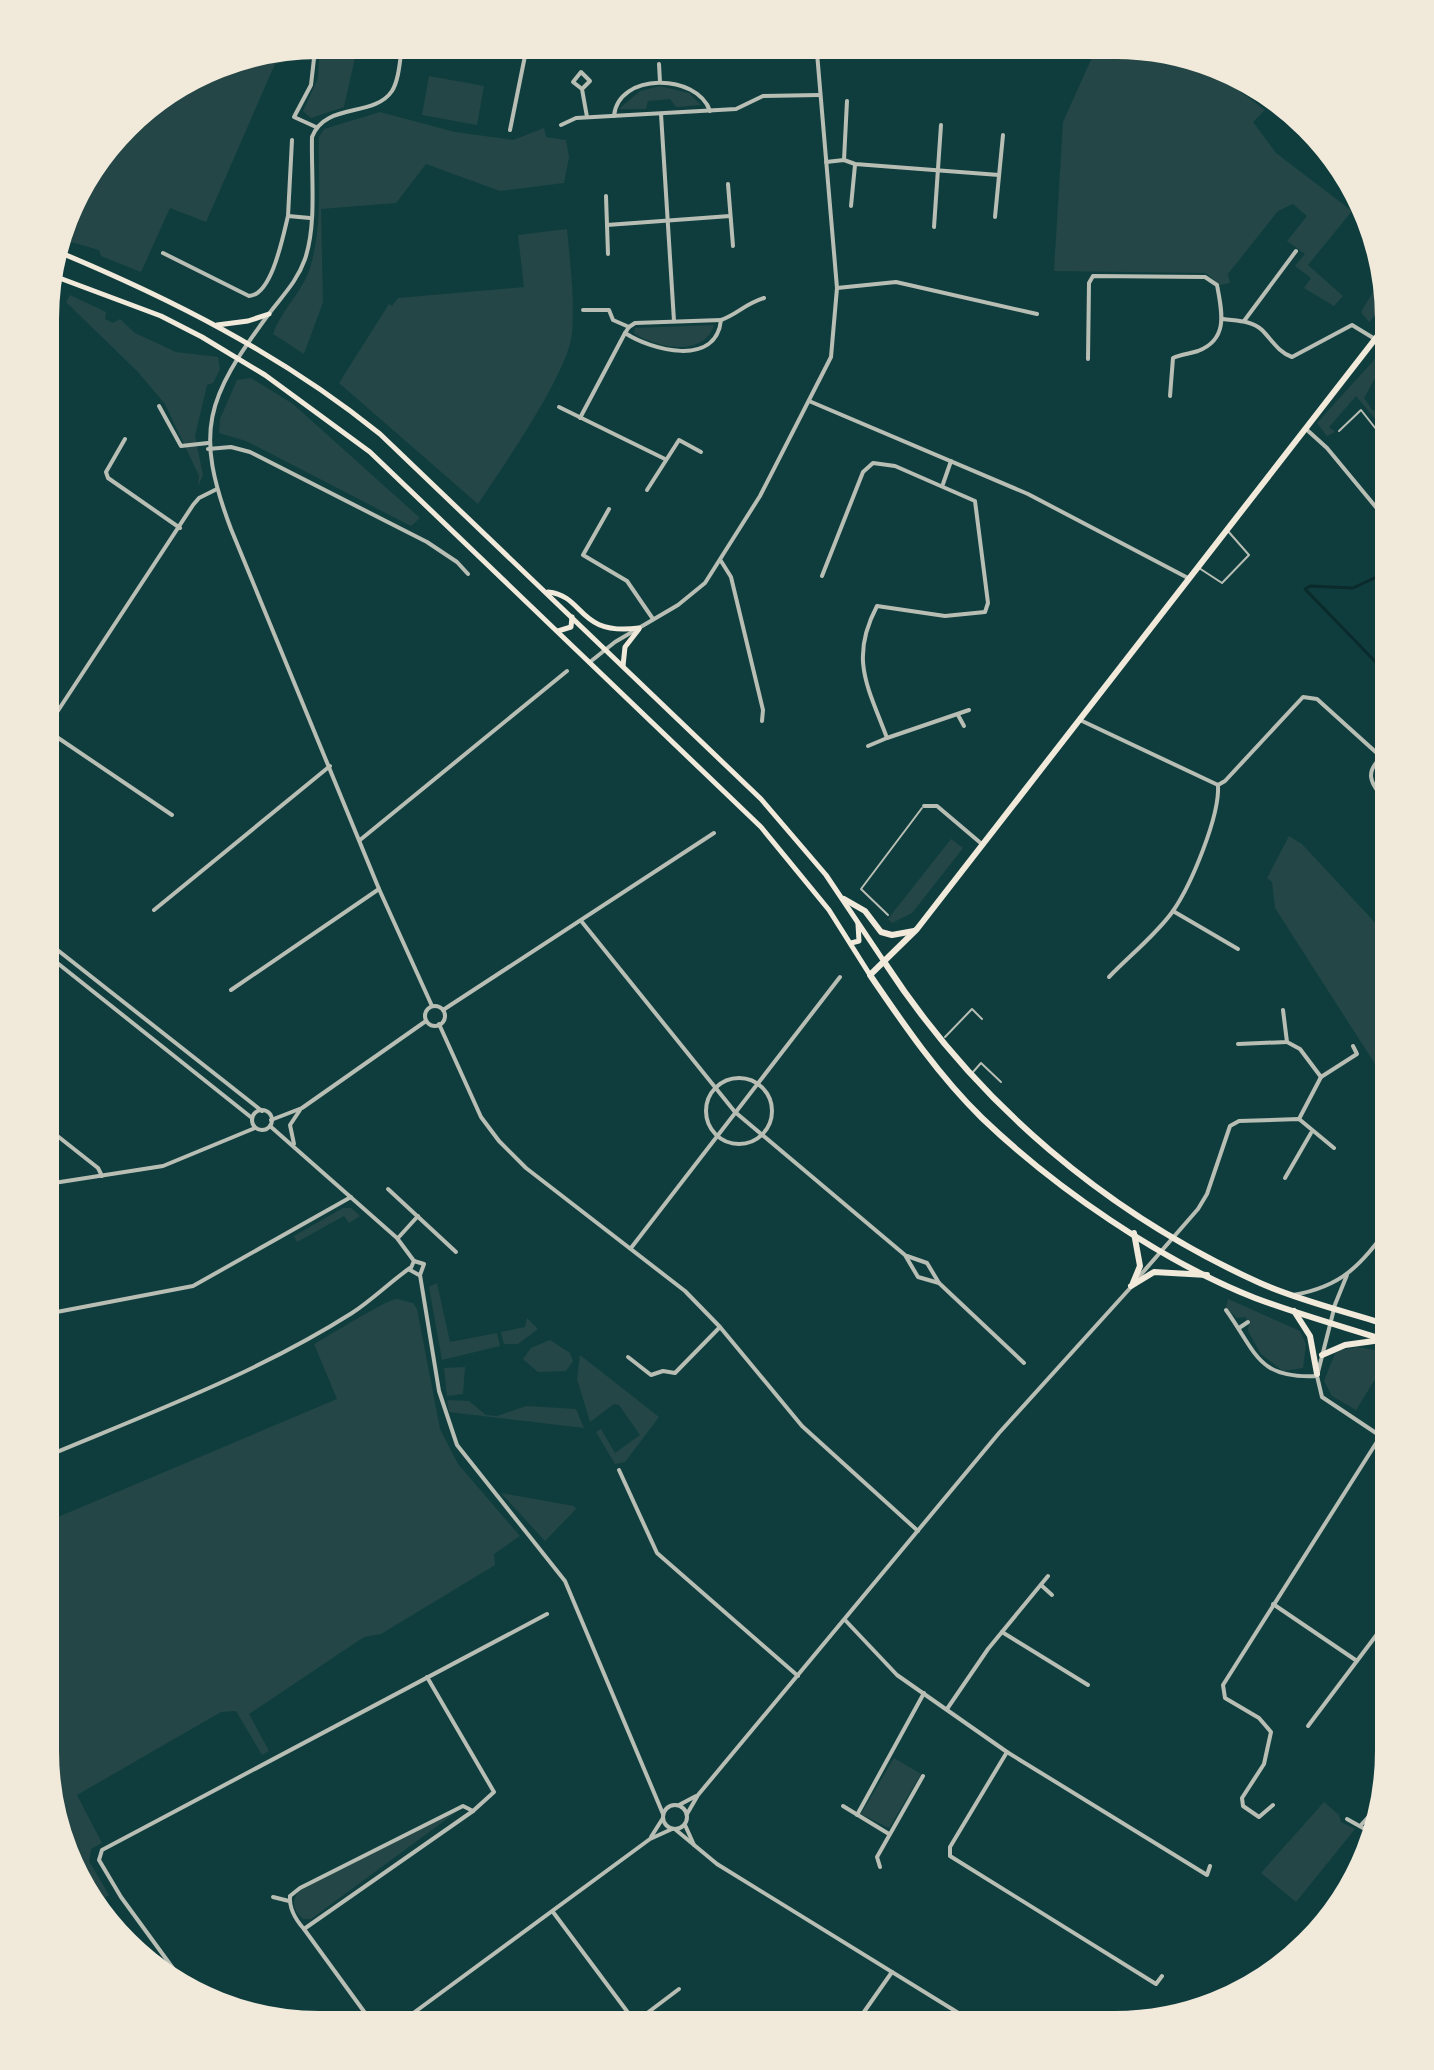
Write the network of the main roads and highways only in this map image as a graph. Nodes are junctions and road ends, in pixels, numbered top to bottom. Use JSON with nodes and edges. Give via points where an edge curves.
{"nodes":[{"id":1,"x":63,"y":254,"type":"joint"},
{"id":2,"x":62,"y":257,"type":"edge"},
{"id":3,"x":57,"y":277,"type":"edge"},
{"id":4,"x":269,"y":314,"type":"road end"},
{"id":5,"x":216,"y":325,"type":"junction"},
{"id":6,"x":1380,"y":333,"type":"edge"},
{"id":7,"x":547,"y":592,"type":"junction"},
{"id":8,"x":572,"y":616,"type":"junction"},
{"id":9,"x":558,"y":631,"type":"junction"},
{"id":10,"x":623,"y":666,"type":"junction"},
{"id":11,"x":844,"y":899,"type":"junction"},
{"id":12,"x":917,"y":929,"type":"junction"},
{"id":13,"x":850,"y":943,"type":"junction"},
{"id":14,"x":885,"y":963,"type":"junction"},
{"id":15,"x":870,"y":975,"type":"junction"},
{"id":16,"x":1134,"y":1233,"type":"junction"},
{"id":17,"x":1207,"y":1275,"type":"junction"},
{"id":18,"x":1294,"y":1311,"type":"junction"},
{"id":19,"x":1379,"y":1322,"type":"edge"},
{"id":20,"x":1379,"y":1338,"type":"edge"},
{"id":21,"x":1379,"y":1341,"type":"edge"},
{"id":22,"x":1322,"y":1355,"type":"road end"},
{"id":23,"x":1317,"y":1375,"type":"road end"}],
"edges":[{"from":1,"to":2,"type":"main road"},
{"from":1,"to":5,"type":"main road"},
{"from":3,"to":9,"type":"main road","via":[[161,316],[241,359],[332,421]]},
{"from":4,"to":5,"type":"main road"},
{"from":5,"to":7,"type":"main road","via":[[324,390],[380,434]]},
{"from":6,"to":12,"type":"highway"},
{"from":7,"to":8,"type":"main road"},
{"from":7,"to":10,"type":"main road","via":[[561,595],[603,628],[639,628],[625,647]]},
{"from":8,"to":9,"type":"main road","via":[[571,627]]},
{"from":8,"to":10,"type":"main road"},
{"from":9,"to":13,"type":"main road","via":[[761,827],[796,866]]},
{"from":10,"to":11,"type":"main road","via":[[761,799]]},
{"from":11,"to":12,"type":"highway","via":[[865,911],[881,932]]},
{"from":11,"to":13,"type":"main road","via":[[859,926],[859,941]]},
{"from":11,"to":14,"type":"main road"},
{"from":12,"to":14,"type":"highway"},
{"from":13,"to":15,"type":"main road"},
{"from":14,"to":15,"type":"highway"},
{"from":14,"to":19,"type":"highway","via":[[970,1075],[1028,1133],[1129,1210],[1262,1284]]},
{"from":15,"to":16,"type":"highway","via":[[944,1077],[983,1119]]},
{"from":16,"to":17,"type":"highway"},
{"from":16,"to":17,"type":"highway","via":[[1140,1266],[1131,1286],[1154,1272]]},
{"from":17,"to":18,"type":"highway"},
{"from":18,"to":20,"type":"highway"},
{"from":18,"to":23,"type":"highway","via":[[1310,1336]]},
{"from":21,"to":22,"type":"highway","via":[[1345,1345]]}]}
